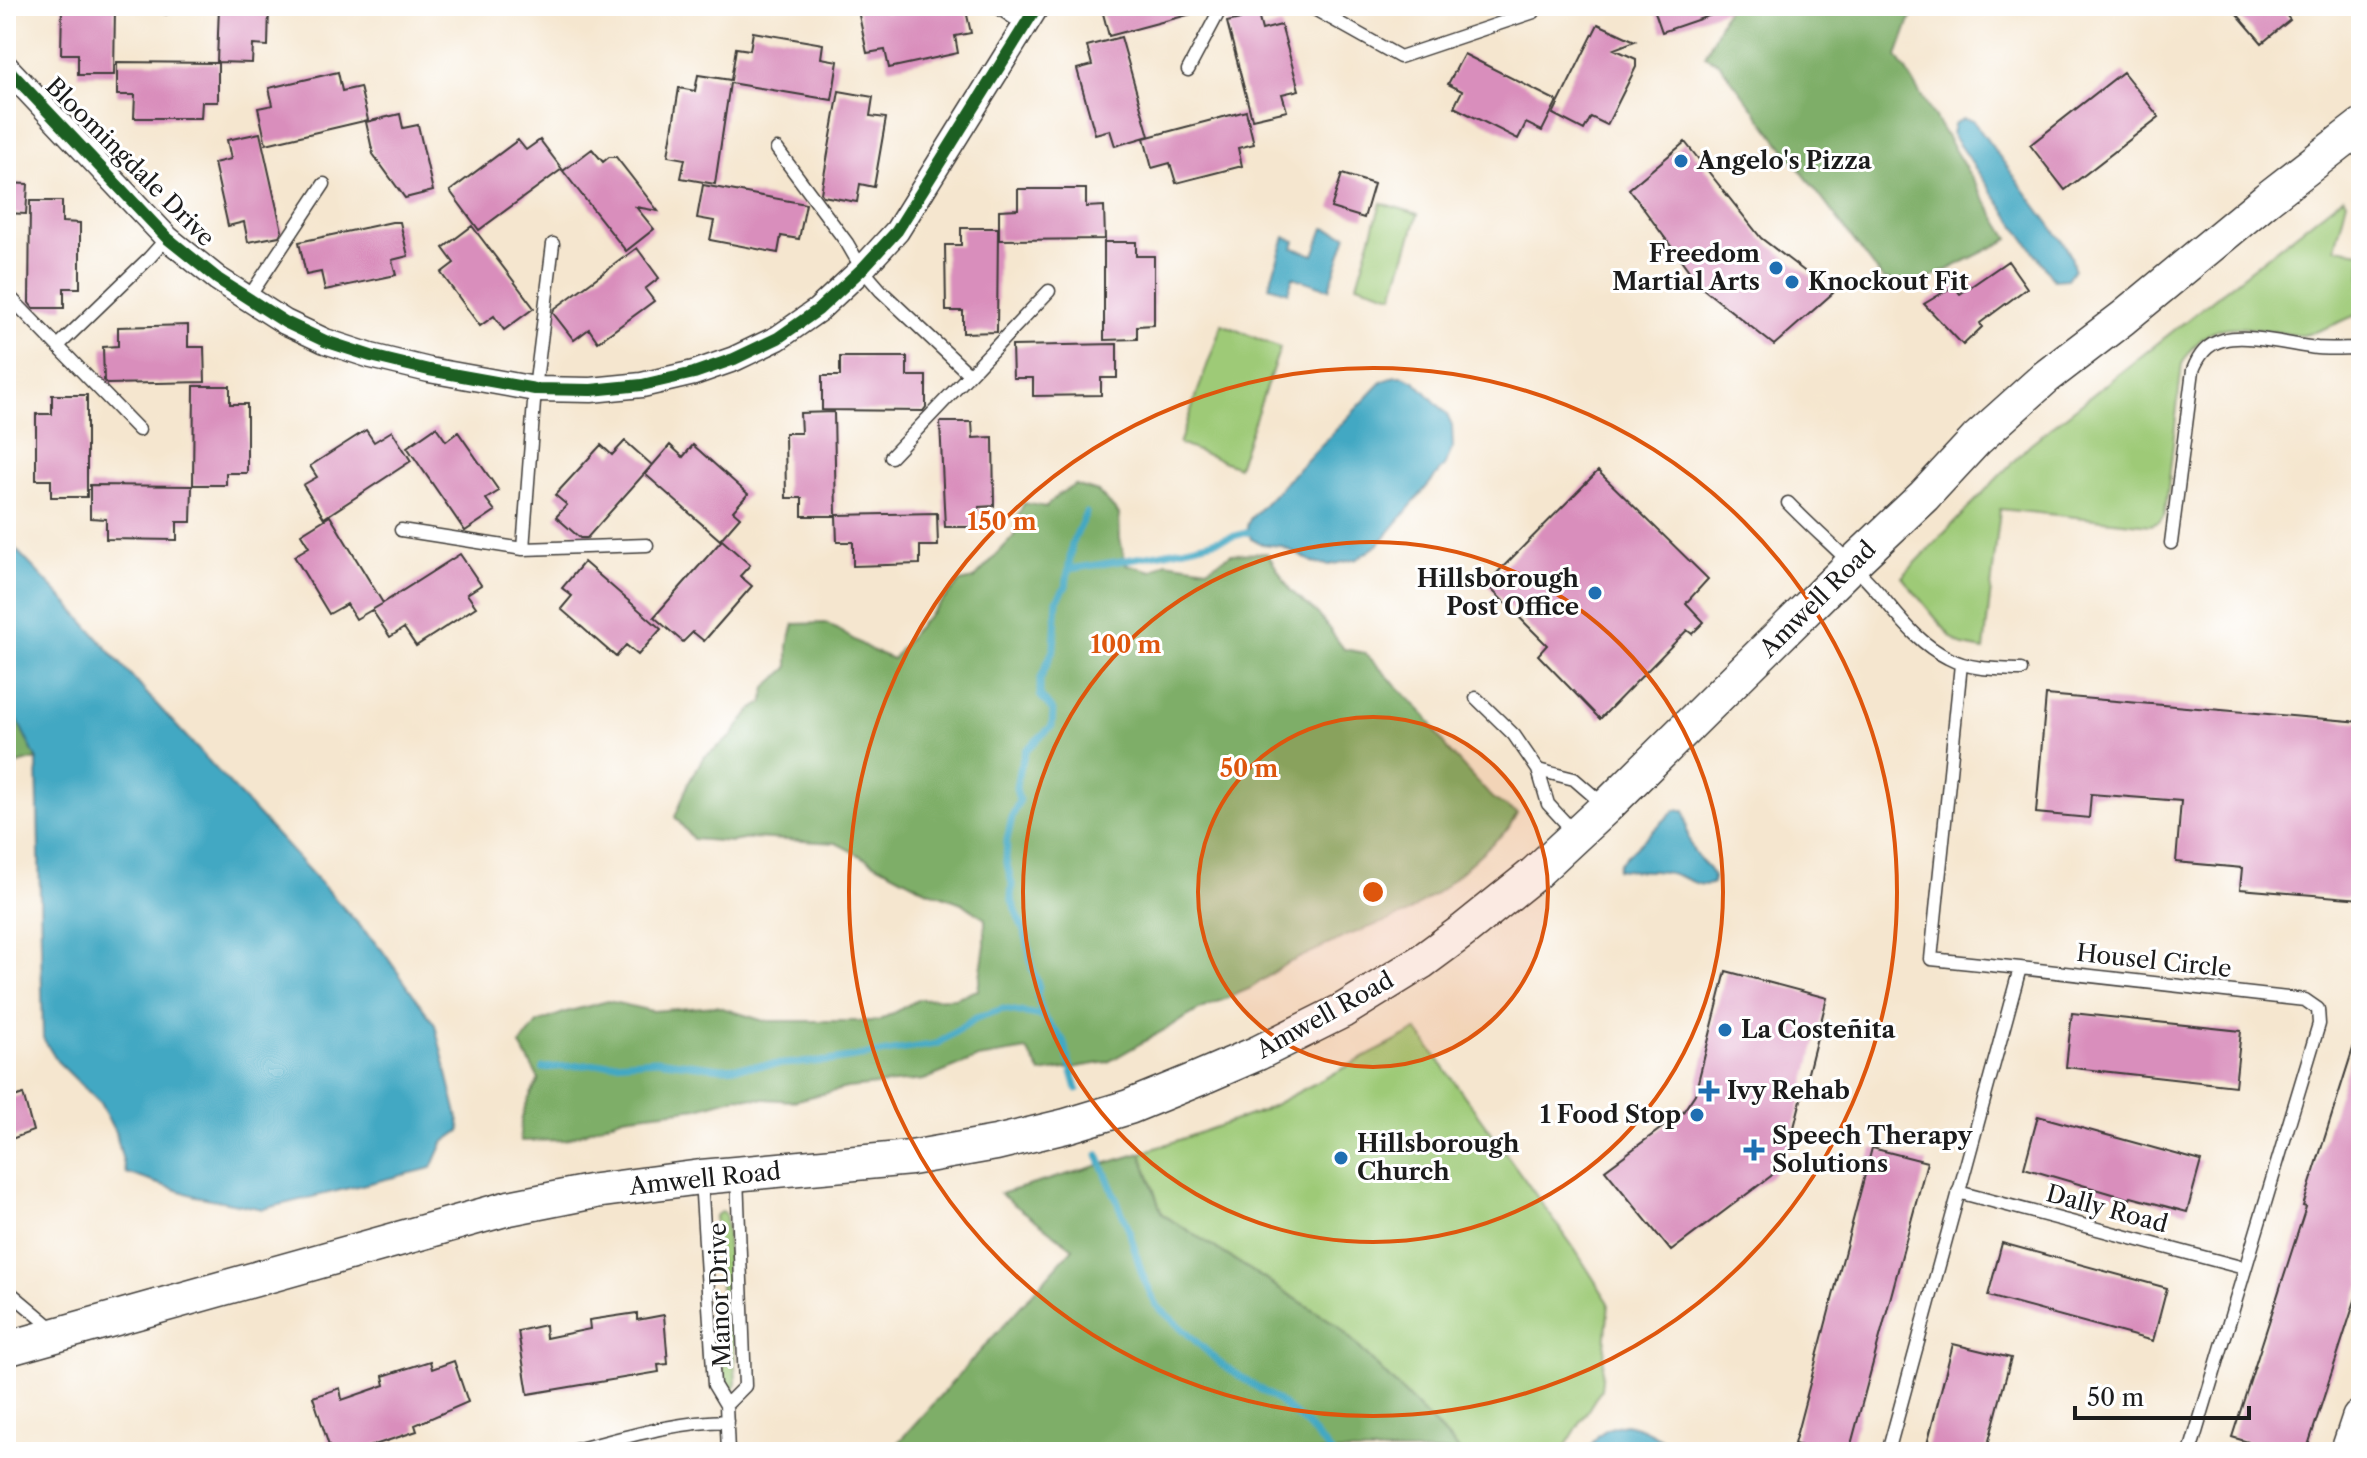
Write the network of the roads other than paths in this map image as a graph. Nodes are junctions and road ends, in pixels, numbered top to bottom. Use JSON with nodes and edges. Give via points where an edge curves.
{"nodes":[{"id":1,"x":996,"y":6,"type":"edge"},
{"id":2,"x":1222,"y":6,"type":"edge"},
{"id":3,"x":1309,"y":6,"type":"edge"},
{"id":4,"x":1534,"y":12,"type":"dead end"},
{"id":5,"x":1030,"y":15,"type":"edge"},
{"id":6,"x":6,"y":67,"type":"edge"},
{"id":7,"x":1188,"y":70,"type":"dead end"},
{"id":8,"x":2361,"y":126,"type":"edge"},
{"id":9,"x":777,"y":149,"type":"dead end"},
{"id":10,"x":324,"y":184,"type":"dead end"},
{"id":11,"x":167,"y":238,"type":"junction"},
{"id":12,"x":553,"y":244,"type":"dead end"},
{"id":13,"x":862,"y":269,"type":"junction"},
{"id":14,"x":1049,"y":291,"type":"dead end"},
{"id":15,"x":6,"y":293,"type":"edge"},
{"id":16,"x":247,"y":300,"type":"junction"},
{"id":17,"x":59,"y":345,"type":"junction"},
{"id":18,"x":2361,"y":348,"type":"edge"},
{"id":19,"x":969,"y":374,"type":"junction"},
{"id":20,"x":535,"y":389,"type":"junction"},
{"id":21,"x":139,"y":430,"type":"dead end"},
{"id":22,"x":891,"y":457,"type":"dead end"},
{"id":23,"x":1788,"y":503,"type":"dead end"},
{"id":24,"x":401,"y":530,"type":"dead end"},
{"id":25,"x":2171,"y":543,"type":"dead end"},
{"id":26,"x":647,"y":545,"type":"dead end"},
{"id":27,"x":523,"y":549,"type":"junction"},
{"id":28,"x":1851,"y":565,"type":"junction"},
{"id":29,"x":1961,"y":664,"type":"junction"},
{"id":30,"x":2021,"y":670,"type":"dead end"},
{"id":31,"x":1476,"y":698,"type":"dead end"},
{"id":32,"x":1538,"y":770,"type":"junction"},
{"id":33,"x":1606,"y":807,"type":"junction"},
{"id":34,"x":1577,"y":835,"type":"junction"},
{"id":35,"x":2020,"y":968,"type":"junction"},
{"id":36,"x":737,"y":1175,"type":"junction"},
{"id":37,"x":701,"y":1177,"type":"junction"},
{"id":38,"x":1958,"y":1192,"type":"junction"},
{"id":39,"x":2244,"y":1268,"type":"junction"},
{"id":40,"x":6,"y":1289,"type":"edge"},
{"id":41,"x":59,"y":1334,"type":"junction"},
{"id":42,"x":6,"y":1349,"type":"edge"},
{"id":43,"x":726,"y":1405,"type":"junction"},
{"id":44,"x":2361,"y":1419,"type":"edge"},
{"id":45,"x":727,"y":1421,"type":"junction"},
{"id":46,"x":597,"y":1448,"type":"edge"},
{"id":47,"x":567,"y":1452,"type":"edge"},
{"id":48,"x":728,"y":1452,"type":"edge"},
{"id":49,"x":1888,"y":1452,"type":"edge"},
{"id":50,"x":2190,"y":1452,"type":"edge"},
{"id":51,"x":2350,"y":1452,"type":"edge"}],
"edges":[{"from":1,"to":5,"type":"lane"},
{"from":2,"to":7,"type":"lane"},
{"from":3,"to":4,"type":"lane","via":[[1400,57]]},
{"from":5,"to":13,"type":"street","name":"Bloomingdale Drive","via":[[897,231]]},
{"from":6,"to":11,"type":"street","name":"Bloomingdale Drive"},
{"from":8,"to":28,"type":"main road","name":"Amwell Road","via":[[2046,377]]},
{"from":9,"to":13,"type":"lane"},
{"from":10,"to":16,"type":"lane"},
{"from":11,"to":16,"type":"street","name":"Bloomingdale Drive"},
{"from":11,"to":17,"type":"lane"},
{"from":12,"to":20,"type":"lane"},
{"from":13,"to":19,"type":"lane"},
{"from":13,"to":20,"type":"street","name":"Bloomingdale Drive","via":[[818,310],[778,338],[734,359],[642,385]]},
{"from":14,"to":19,"type":"lane"},
{"from":15,"to":17,"type":"lane"},
{"from":16,"to":20,"type":"street","name":"Bloomingdale Drive","via":[[325,341],[371,356]]},
{"from":17,"to":21,"type":"lane"},
{"from":18,"to":25,"type":"lane","via":[[2235,338],[2206,349],[2193,370]]},
{"from":19,"to":22,"type":"lane"},
{"from":20,"to":27,"type":"lane"},
{"from":23,"to":28,"type":"lane"},
{"from":24,"to":27,"type":"lane"},
{"from":26,"to":27,"type":"lane"},
{"from":28,"to":29,"type":"lane","via":[[1913,634]]},
{"from":28,"to":33,"type":"main road","name":"Amwell Road"},
{"from":29,"to":30,"type":"lane"},
{"from":29,"to":35,"type":"lane","via":[[1931,959]]},
{"from":31,"to":32,"type":"lane","via":[[1514,735]]},
{"from":32,"to":33,"type":"lane","via":[[1574,779]]},
{"from":32,"to":34,"type":"lane","via":[[1548,804]]},
{"from":33,"to":34,"type":"main road","name":"Amwell Road"},
{"from":34,"to":36,"type":"main road","name":"Amwell Road","via":[[1463,931],[1342,1011],[1129,1107],[996,1143],[911,1158]]},
{"from":35,"to":38,"type":"lane"},
{"from":35,"to":39,"type":"lane","name":"Housel Circle","via":[[2305,1000],[2318,1009],[2319,1024]]},
{"from":36,"to":37,"type":"main road","name":"Amwell Road"},
{"from":36,"to":43,"type":"lane","name":"Manor Drive","via":[[745,1386]]},
{"from":37,"to":41,"type":"main road","name":"Amwell Road","via":[[509,1208]]},
{"from":37,"to":43,"type":"lane","name":"Manor Drive","via":[[714,1385]]},
{"from":38,"to":39,"type":"lane","name":"Dally Road"},
{"from":38,"to":49,"type":"lane"},
{"from":39,"to":50,"type":"lane","name":"Housel Circle"},
{"from":40,"to":41,"type":"lane"},
{"from":41,"to":42,"type":"main road","name":"Amwell Road"},
{"from":43,"to":45,"type":"lane","name":"Manor Drive"},
{"from":44,"to":51,"type":"main road"},
{"from":45,"to":46,"type":"lane","via":[[654,1429]]},
{"from":45,"to":48,"type":"lane","name":"Manor Drive"},
{"from":46,"to":47,"type":"lane"}]}
